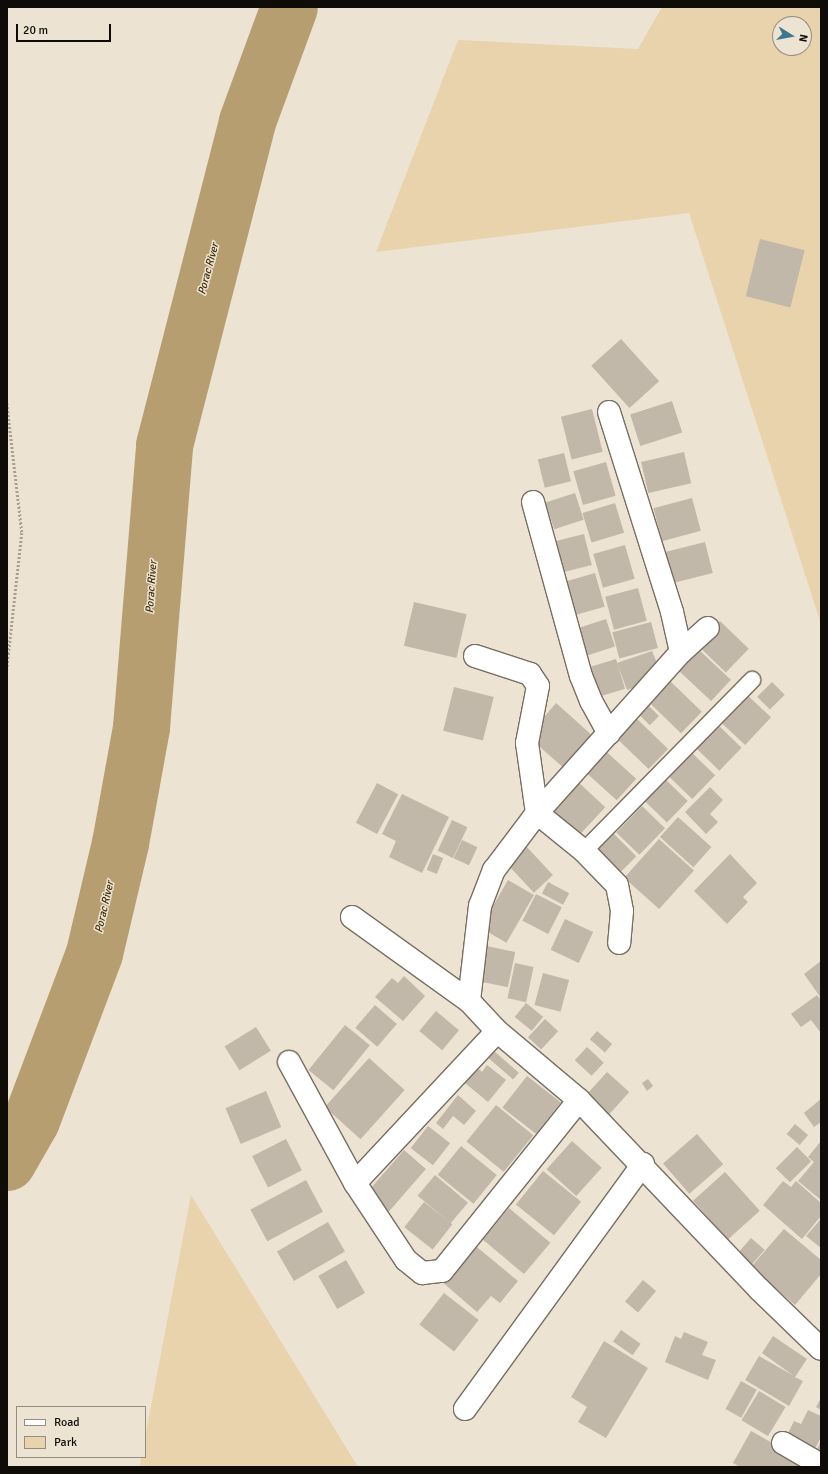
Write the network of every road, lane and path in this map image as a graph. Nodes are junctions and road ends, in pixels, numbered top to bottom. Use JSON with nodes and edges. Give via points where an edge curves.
{"nodes":[{"id":1,"x":7,"y":403,"type":"edge"},
{"id":2,"x":609,"y":412,"type":"dead end"},
{"id":3,"x":533,"y":502,"type":"dead end"},
{"id":4,"x":708,"y":628,"type":"dead end"},
{"id":5,"x":681,"y":652,"type":"junction"},
{"id":6,"x":475,"y":656,"type":"dead end"},
{"id":7,"x":7,"y":669,"type":"edge"},
{"id":8,"x":752,"y":680,"type":"dead end"},
{"id":9,"x":609,"y":733,"type":"junction"},
{"id":10,"x":537,"y":813,"type":"junction"},
{"id":11,"x":584,"y":851,"type":"junction"},
{"id":12,"x":352,"y":917,"type":"dead end"},
{"id":13,"x":619,"y":943,"type":"dead end"},
{"id":14,"x":469,"y":1002,"type":"junction"},
{"id":15,"x":497,"y":1031,"type":"junction"},
{"id":16,"x":289,"y":1062,"type":"dead end"},
{"id":17,"x":580,"y":1100,"type":"junction"},
{"id":18,"x":643,"y":1164,"type":"junction"},
{"id":19,"x":355,"y":1183,"type":"junction"},
{"id":20,"x":821,"y":1348,"type":"edge"},
{"id":21,"x":465,"y":1409,"type":"dead end"},
{"id":22,"x":783,"y":1443,"type":"dead end"},
{"id":23,"x":821,"y":1465,"type":"edge"}],
"edges":[{"from":1,"to":7,"type":"path","via":[[22,533]]},
{"from":2,"to":5,"type":"street","via":[[672,612]]},
{"from":3,"to":9,"type":"street","via":[[581,676],[591,701]]},
{"from":4,"to":5,"type":"street"},
{"from":5,"to":9,"type":"street"},
{"from":6,"to":10,"type":"street","via":[[530,674],[538,686],[527,743]]},
{"from":8,"to":11,"type":"lane"},
{"from":9,"to":10,"type":"street"},
{"from":10,"to":11,"type":"street"},
{"from":10,"to":14,"type":"street","via":[[494,870],[480,906]]},
{"from":11,"to":13,"type":"street","via":[[617,885],[622,911]]},
{"from":12,"to":14,"type":"street"},
{"from":14,"to":15,"type":"street"},
{"from":15,"to":17,"type":"street"},
{"from":15,"to":19,"type":"street"},
{"from":16,"to":19,"type":"street"},
{"from":17,"to":18,"type":"street"},
{"from":17,"to":19,"type":"street","via":[[442,1271],[422,1273],[406,1260]]},
{"from":18,"to":20,"type":"street","via":[[758,1289]]},
{"from":18,"to":21,"type":"street"},
{"from":22,"to":23,"type":"street"}]}
